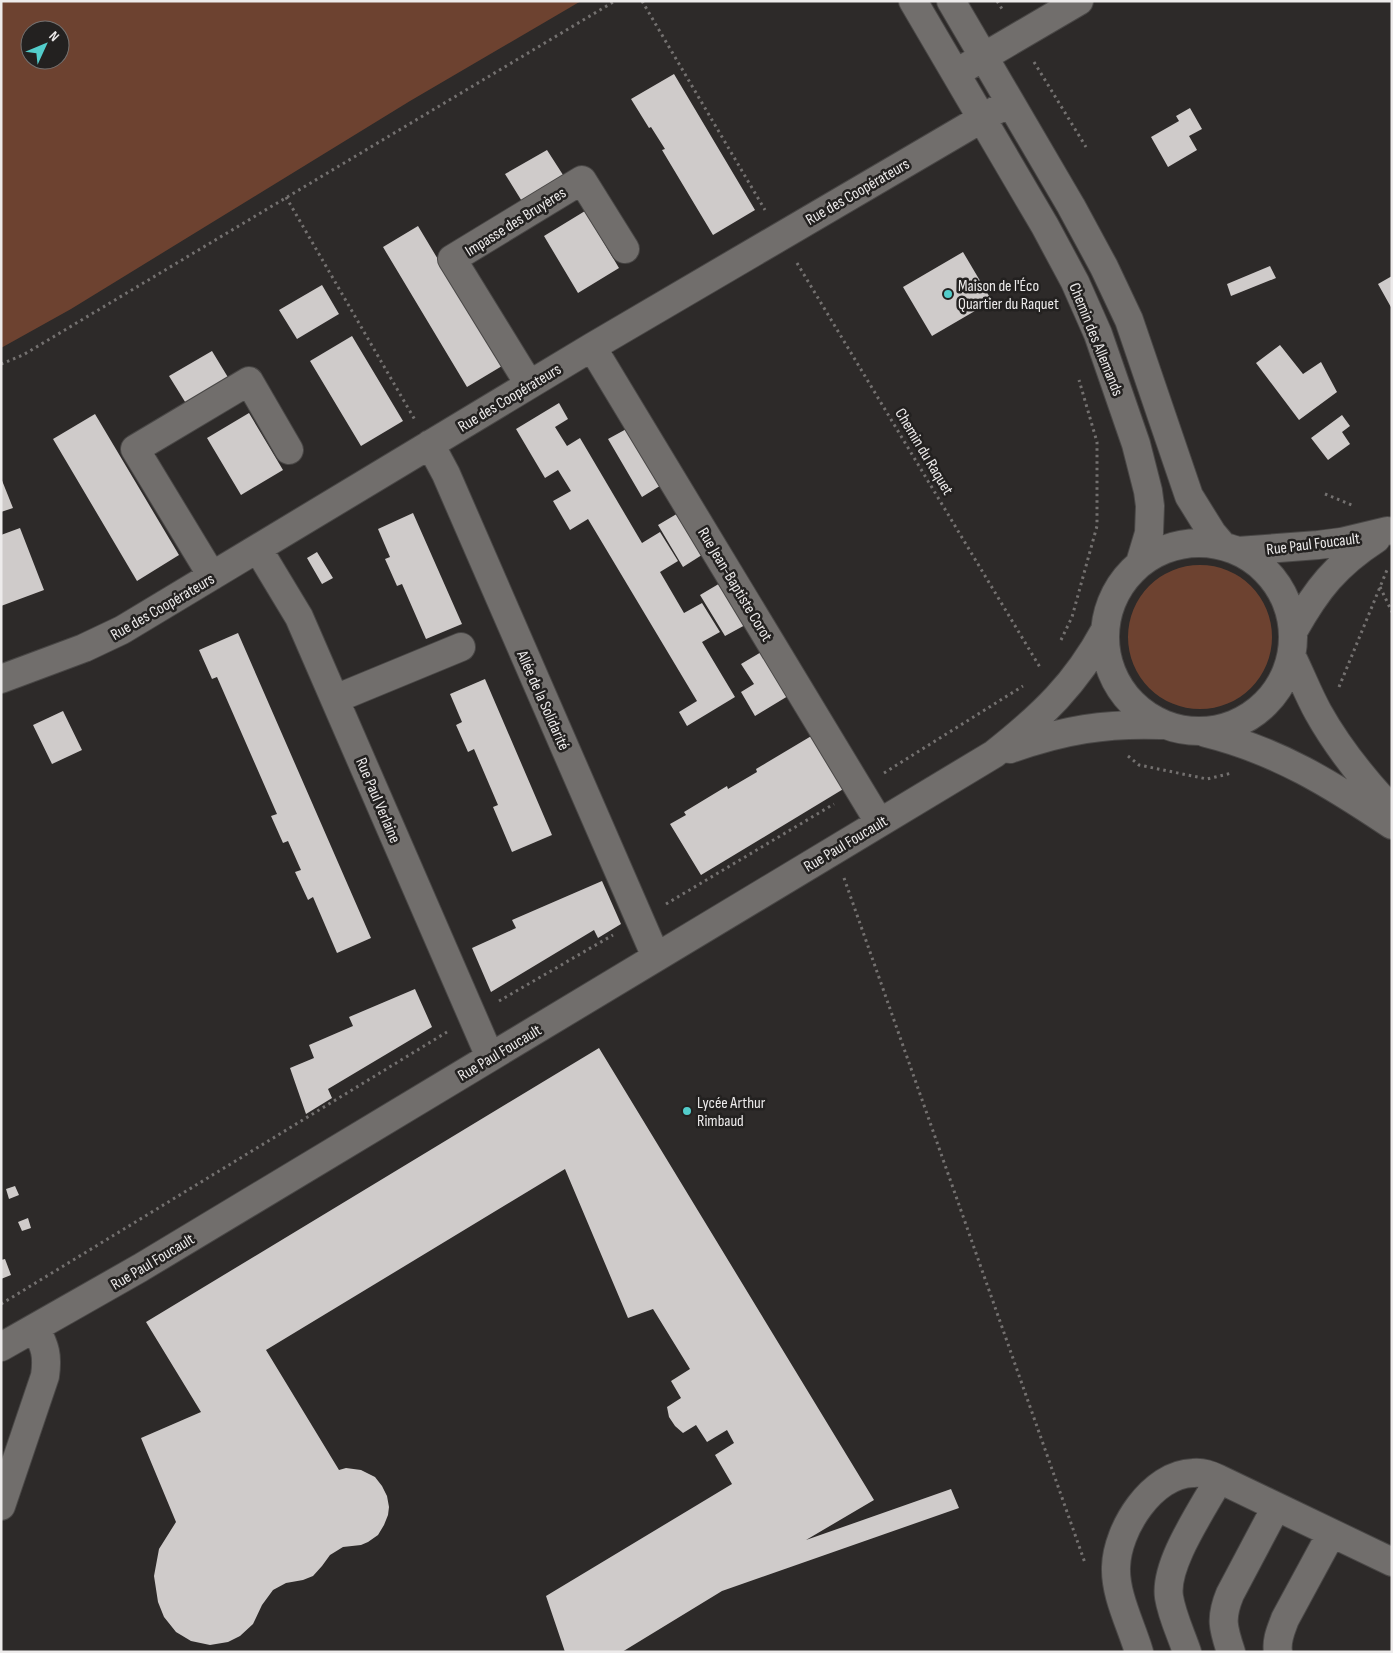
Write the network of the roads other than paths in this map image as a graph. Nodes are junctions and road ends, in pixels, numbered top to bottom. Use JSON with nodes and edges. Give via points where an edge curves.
{"nodes":[{"id":1,"x":913,"y":1,"type":"edge"},
{"id":2,"x":951,"y":1,"type":"edge"},
{"id":3,"x":1079,"y":1,"type":"edge"},
{"id":4,"x":984,"y":57,"type":"junction"},
{"id":5,"x":956,"y":74,"type":"junction"},
{"id":6,"x":1010,"y":102,"type":"junction"},
{"id":7,"x":982,"y":118,"type":"junction"},
{"id":8,"x":625,"y":249,"type":"dead end"},
{"id":9,"x":592,"y":347,"type":"junction"},
{"id":10,"x":529,"y":384,"type":"junction"},
{"id":11,"x":430,"y":444,"type":"junction"},
{"id":12,"x":289,"y":450,"type":"dead end"},
{"id":13,"x":1389,"y":530,"type":"edge"},
{"id":14,"x":1231,"y":548,"type":"junction"},
{"id":15,"x":258,"y":549,"type":"junction"},
{"id":16,"x":1140,"y":563,"type":"junction"},
{"id":17,"x":212,"y":576,"type":"junction"},
{"id":18,"x":1105,"y":630,"type":"junction"},
{"id":19,"x":1294,"y":630,"type":"junction"},
{"id":20,"x":461,"y":647,"type":"dead end"},
{"id":21,"x":1292,"y":657,"type":"junction"},
{"id":22,"x":1,"y":679,"type":"edge"},
{"id":23,"x":335,"y":699,"type":"junction"},
{"id":24,"x":1164,"y":725,"type":"junction"},
{"id":25,"x":1199,"y":732,"type":"junction"},
{"id":26,"x":994,"y":754,"type":"junction"},
{"id":27,"x":1392,"y":810,"type":"edge"},
{"id":28,"x":879,"y":822,"type":"junction"},
{"id":29,"x":1392,"y":825,"type":"edge"},
{"id":30,"x":656,"y":956,"type":"junction"},
{"id":31,"x":490,"y":1057,"type":"junction"},
{"id":32,"x":36,"y":1329,"type":"junction"},
{"id":33,"x":1,"y":1347,"type":"edge"},
{"id":34,"x":1219,"y":1479,"type":"junction"},
{"id":35,"x":1,"y":1506,"type":"edge"},
{"id":36,"x":1276,"y":1507,"type":"junction"},
{"id":37,"x":1331,"y":1534,"type":"junction"},
{"id":38,"x":1392,"y":1562,"type":"edge"},
{"id":39,"x":1140,"y":1652,"type":"edge"},
{"id":40,"x":1187,"y":1652,"type":"edge"},
{"id":41,"x":1232,"y":1652,"type":"edge"},
{"id":42,"x":1278,"y":1652,"type":"edge"}],
"edges":[{"from":1,"to":5,"type":"street","name":"Chemin des Allemands"},
{"from":2,"to":4,"type":"street","name":"Chemin des Allemands"},
{"from":3,"to":4,"type":"street"},
{"from":4,"to":5,"type":"street"},
{"from":4,"to":6,"type":"street","name":"Chemin des Allemands"},
{"from":5,"to":7,"type":"street","name":"Chemin des Allemands"},
{"from":6,"to":7,"type":"street","name":"Rue des Coopérateurs"},
{"from":6,"to":14,"type":"street","name":"Chemin des Allemands","via":[[1117,294],[1139,348],[1189,496],[1212,533]]},
{"from":7,"to":9,"type":"street","name":"Rue des Coopérateurs"},
{"from":7,"to":16,"type":"street","name":"Chemin des Allemands","via":[[1075,282],[1108,361],[1148,491],[1149,532]]},
{"from":8,"to":10,"type":"street","name":"Impasse des Bruyères","via":[[582,180],[452,259]]},
{"from":9,"to":10,"type":"street","name":"Rue des Coopérateurs"},
{"from":9,"to":28,"type":"street","name":"Rue Jean-Baptiste Corot"},
{"from":10,"to":11,"type":"street","name":"Rue des Coopérateurs"},
{"from":11,"to":15,"type":"street","name":"Rue des Coopérateurs"},
{"from":11,"to":30,"type":"street","name":"Allée de la Solidarité","via":[[446,474]]},
{"from":12,"to":17,"type":"street","via":[[249,381],[135,449]]},
{"from":13,"to":14,"type":"street","name":"Rue Paul Foucault","via":[[1318,545]]},
{"from":13,"to":19,"type":"street","name":"Rue Paul Foucault","via":[[1329,577]]},
{"from":14,"to":16,"type":"street","name":"Rue Paul Foucault","via":[[1206,543],[1180,545]]},
{"from":14,"to":19,"type":"street","via":[[1261,566],[1280,586]]},
{"from":15,"to":17,"type":"street","name":"Rue des Coopérateurs"},
{"from":15,"to":23,"type":"street","name":"Rue Paul Verlaine","via":[[298,617]]},
{"from":16,"to":18,"type":"street","via":[[1118,589]]},
{"from":17,"to":22,"type":"street","name":"Rue des Coopérateurs","via":[[102,640]]},
{"from":18,"to":24,"type":"street","via":[[1107,657],[1117,683],[1140,711]]},
{"from":18,"to":26,"type":"street","name":"Rue Paul Foucault","via":[[1070,684],[1037,719]]},
{"from":19,"to":21,"type":"street"},
{"from":20,"to":23,"type":"street"},
{"from":21,"to":25,"type":"street","via":[[1278,690],[1259,711],[1227,728]]},
{"from":21,"to":27,"type":"street","via":[[1318,713],[1362,776]]},
{"from":23,"to":31,"type":"street","name":"Rue Paul Verlaine"},
{"from":24,"to":25,"type":"street"},
{"from":24,"to":26,"type":"street","name":"Rue Paul Foucault","via":[[1092,727],[1046,737]]},
{"from":25,"to":29,"type":"street","via":[[1230,739],[1284,760],[1329,784]]},
{"from":26,"to":28,"type":"street","name":"Rue Paul Foucault"},
{"from":28,"to":30,"type":"street","name":"Rue Paul Foucault"},
{"from":30,"to":31,"type":"street","name":"Rue Paul Foucault"},
{"from":31,"to":32,"type":"street","name":"Rue Paul Foucault"},
{"from":32,"to":33,"type":"street","name":"Rue Paul Foucault"},
{"from":32,"to":35,"type":"street","via":[[46,1352],[45,1376]]},
{"from":34,"to":36,"type":"street"},
{"from":34,"to":39,"type":"street","via":[[1193,1472],[1162,1484],[1141,1504],[1124,1534],[1118,1550],[1117,1583]]},
{"from":34,"to":40,"type":"street","via":[[1183,1544],[1169,1580],[1169,1596]]},
{"from":36,"to":37,"type":"street"},
{"from":36,"to":41,"type":"street","via":[[1225,1606],[1222,1619]]},
{"from":37,"to":38,"type":"street"},
{"from":37,"to":42,"type":"street","via":[[1285,1619],[1279,1633]]}]}
